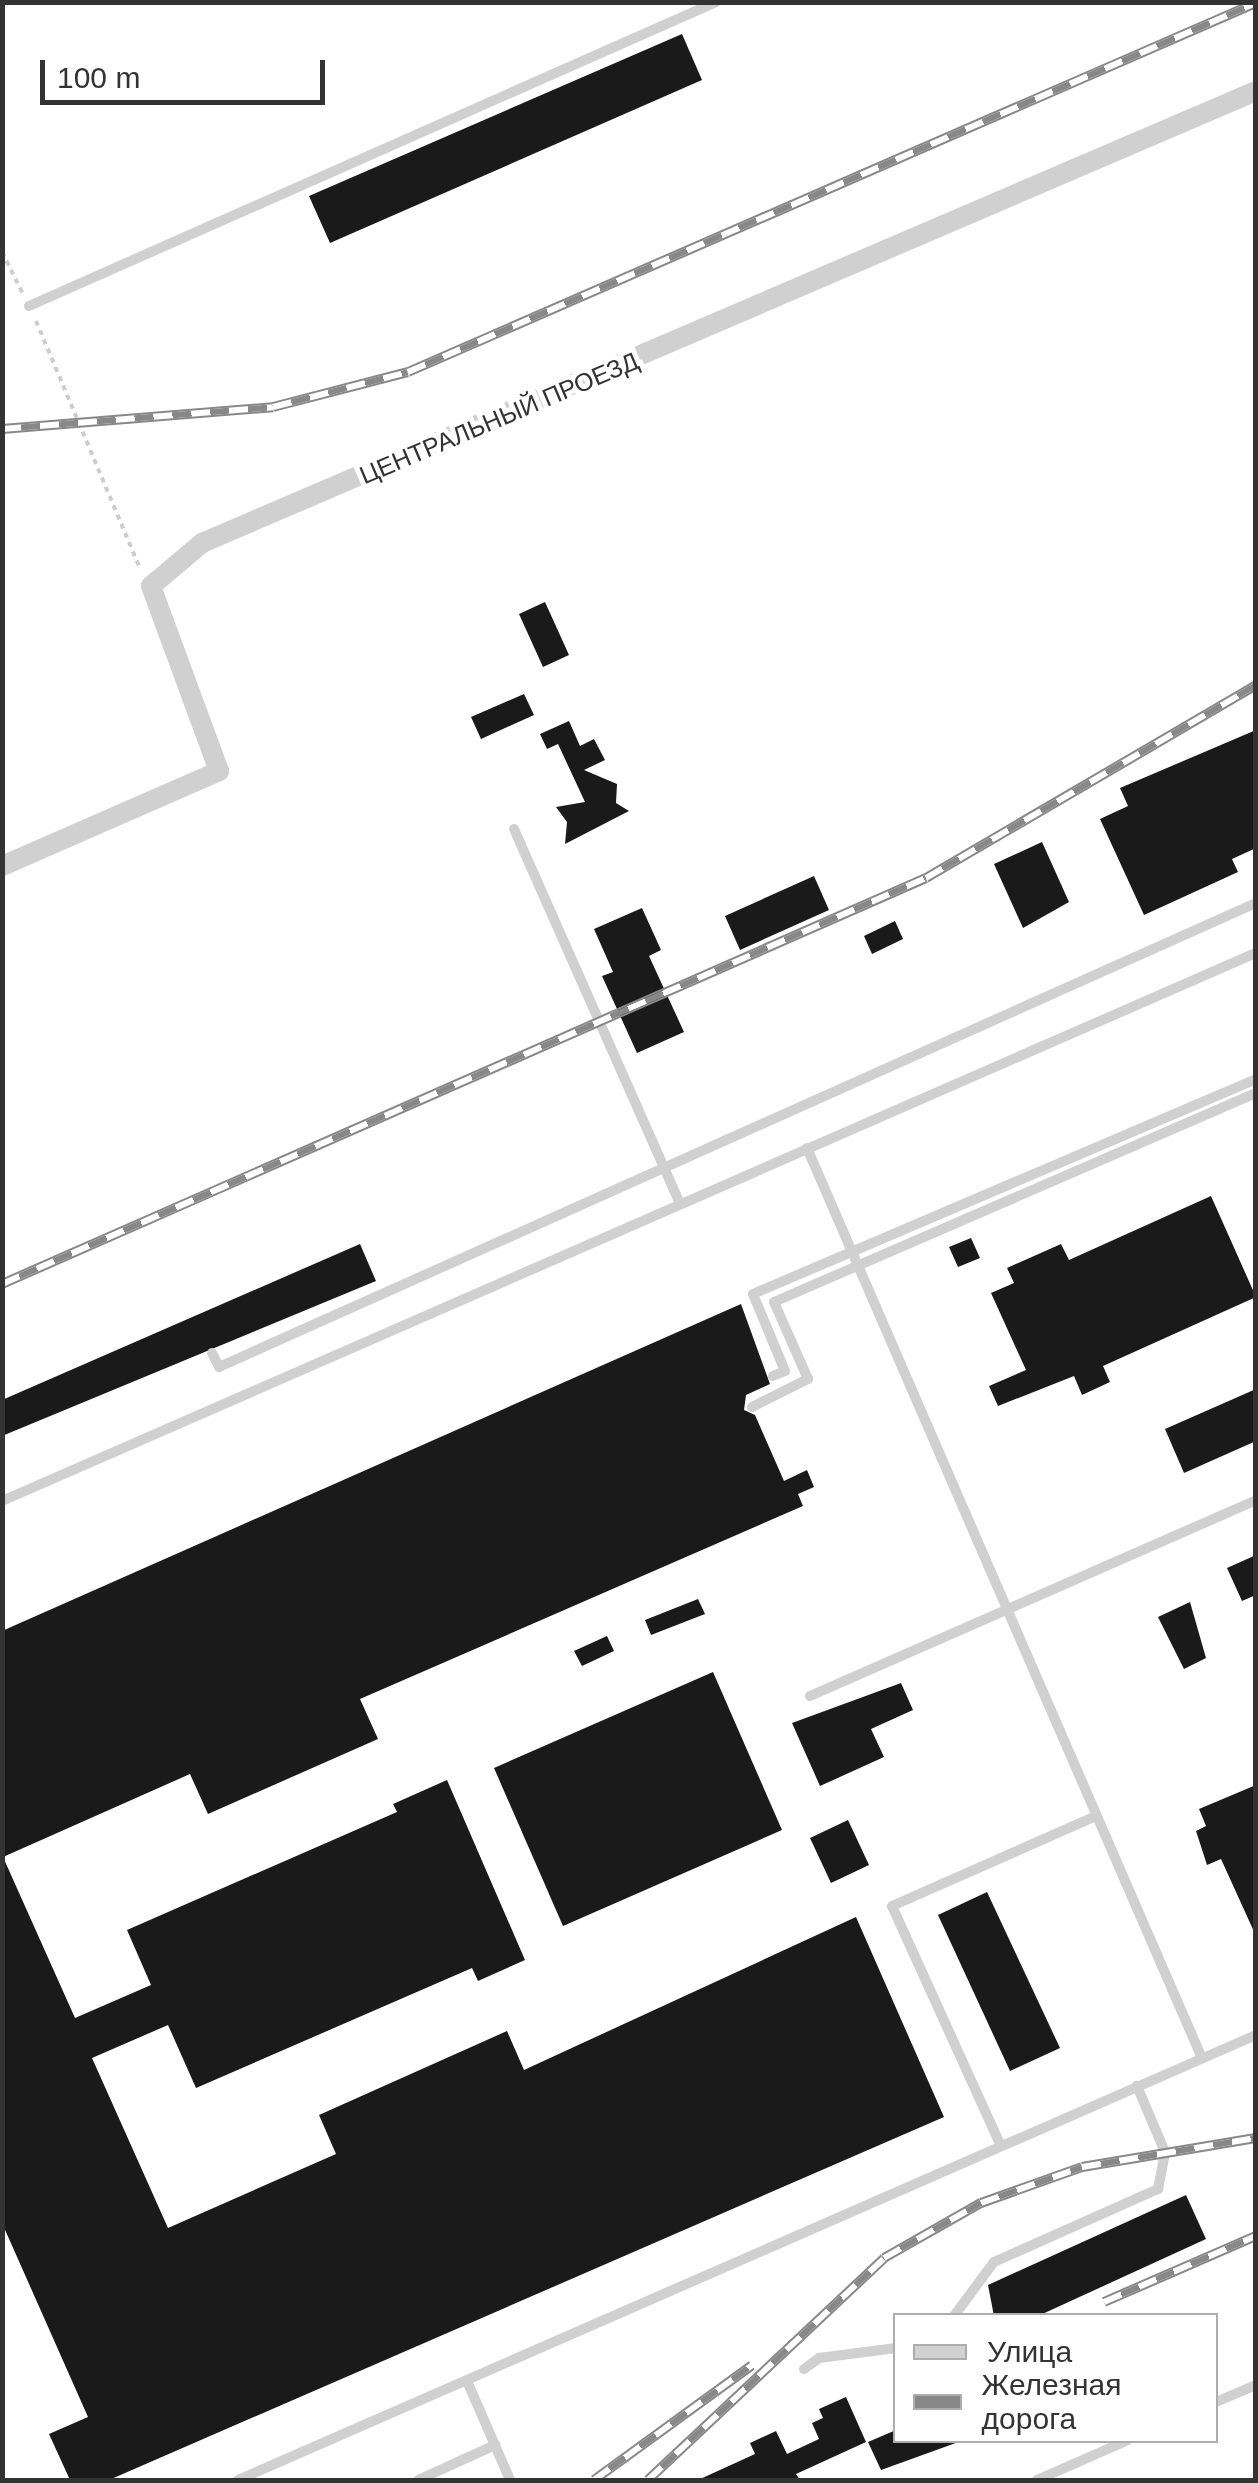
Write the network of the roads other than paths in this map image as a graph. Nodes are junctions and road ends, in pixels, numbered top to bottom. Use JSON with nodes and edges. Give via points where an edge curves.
{"nodes":[{"id":1,"x":716,"y":2,"type":"edge"},
{"id":2,"x":1256,"y":91,"type":"edge"},
{"id":3,"x":29,"y":306,"type":"road end"},
{"id":4,"x":514,"y":829,"type":"dead end"},
{"id":5,"x":2,"y":866,"type":"edge"},
{"id":6,"x":1256,"y":903,"type":"edge"},
{"id":7,"x":1256,"y":953,"type":"edge"},
{"id":8,"x":1256,"y":1079,"type":"edge"},
{"id":9,"x":1256,"y":1094,"type":"edge"},
{"id":10,"x":807,"y":1148,"type":"junction"},
{"id":11,"x":680,"y":1204,"type":"junction"},
{"id":12,"x":320,"y":1305,"type":"dead end"},
{"id":13,"x":327,"y":1319,"type":"junction"},
{"id":14,"x":212,"y":1353,"type":"dead end"},
{"id":15,"x":773,"y":1376,"type":"dead end"},
{"id":16,"x":752,"y":1407,"type":"dead end"},
{"id":17,"x":1256,"y":1500,"type":"edge"},
{"id":18,"x":2,"y":1501,"type":"edge"},
{"id":19,"x":1004,"y":1606,"type":"junction"},
{"id":20,"x":810,"y":1696,"type":"dead end"},
{"id":21,"x":1096,"y":1816,"type":"junction"},
{"id":22,"x":1256,"y":2035,"type":"edge"},
{"id":23,"x":1202,"y":2058,"type":"junction"},
{"id":24,"x":1137,"y":2086,"type":"junction"},
{"id":25,"x":1000,"y":2144,"type":"junction"},
{"id":26,"x":956,"y":2313,"type":"edge"},
{"id":27,"x":893,"y":2348,"type":"edge"},
{"id":28,"x":804,"y":2370,"type":"dead end"},
{"id":29,"x":467,"y":2382,"type":"junction"},
{"id":30,"x":1256,"y":2384,"type":"edge"},
{"id":31,"x":1218,"y":2401,"type":"edge"},
{"id":32,"x":1121,"y":2443,"type":"edge"},
{"id":33,"x":495,"y":2444,"type":"junction"},
{"id":34,"x":238,"y":2480,"type":"edge"},
{"id":35,"x":418,"y":2480,"type":"edge"},
{"id":36,"x":510,"y":2480,"type":"edge"},
{"id":37,"x":1037,"y":2480,"type":"edge"}],
"edges":[{"from":1,"to":3,"type":"lane"},
{"from":2,"to":5,"type":"street","name":"ЦЕНТРАЛЬНЫЙ ПРОЕЗД","via":[[390,467],[280,504],[202,542],[151,586],[219,771]]},
{"from":4,"to":11,"type":"lane"},
{"from":6,"to":13,"type":"lane"},
{"from":7,"to":10,"type":"lane"},
{"from":8,"to":15,"type":"lane","via":[[753,1294],[785,1371]]},
{"from":9,"to":16,"type":"lane","via":[[774,1302],[808,1379]]},
{"from":10,"to":11,"type":"lane"},
{"from":10,"to":19,"type":"lane"},
{"from":11,"to":18,"type":"lane"},
{"from":12,"to":13,"type":"lane"},
{"from":13,"to":14,"type":"lane","via":[[219,1367]]},
{"from":17,"to":19,"type":"lane"},
{"from":19,"to":20,"type":"lane"},
{"from":19,"to":21,"type":"lane"},
{"from":21,"to":23,"type":"lane"},
{"from":21,"to":25,"type":"lane","via":[[892,1906]]},
{"from":22,"to":23,"type":"lane"},
{"from":23,"to":24,"type":"lane"},
{"from":24,"to":25,"type":"lane"},
{"from":24,"to":26,"type":"lane","via":[[1165,2152],[1158,2189],[994,2262]]},
{"from":25,"to":29,"type":"lane"},
{"from":27,"to":28,"type":"lane","via":[[819,2358]]},
{"from":29,"to":33,"type":"lane"},
{"from":29,"to":34,"type":"lane"},
{"from":30,"to":31,"type":"lane"},
{"from":32,"to":37,"type":"lane"},
{"from":33,"to":35,"type":"lane"},
{"from":33,"to":36,"type":"lane"}]}
